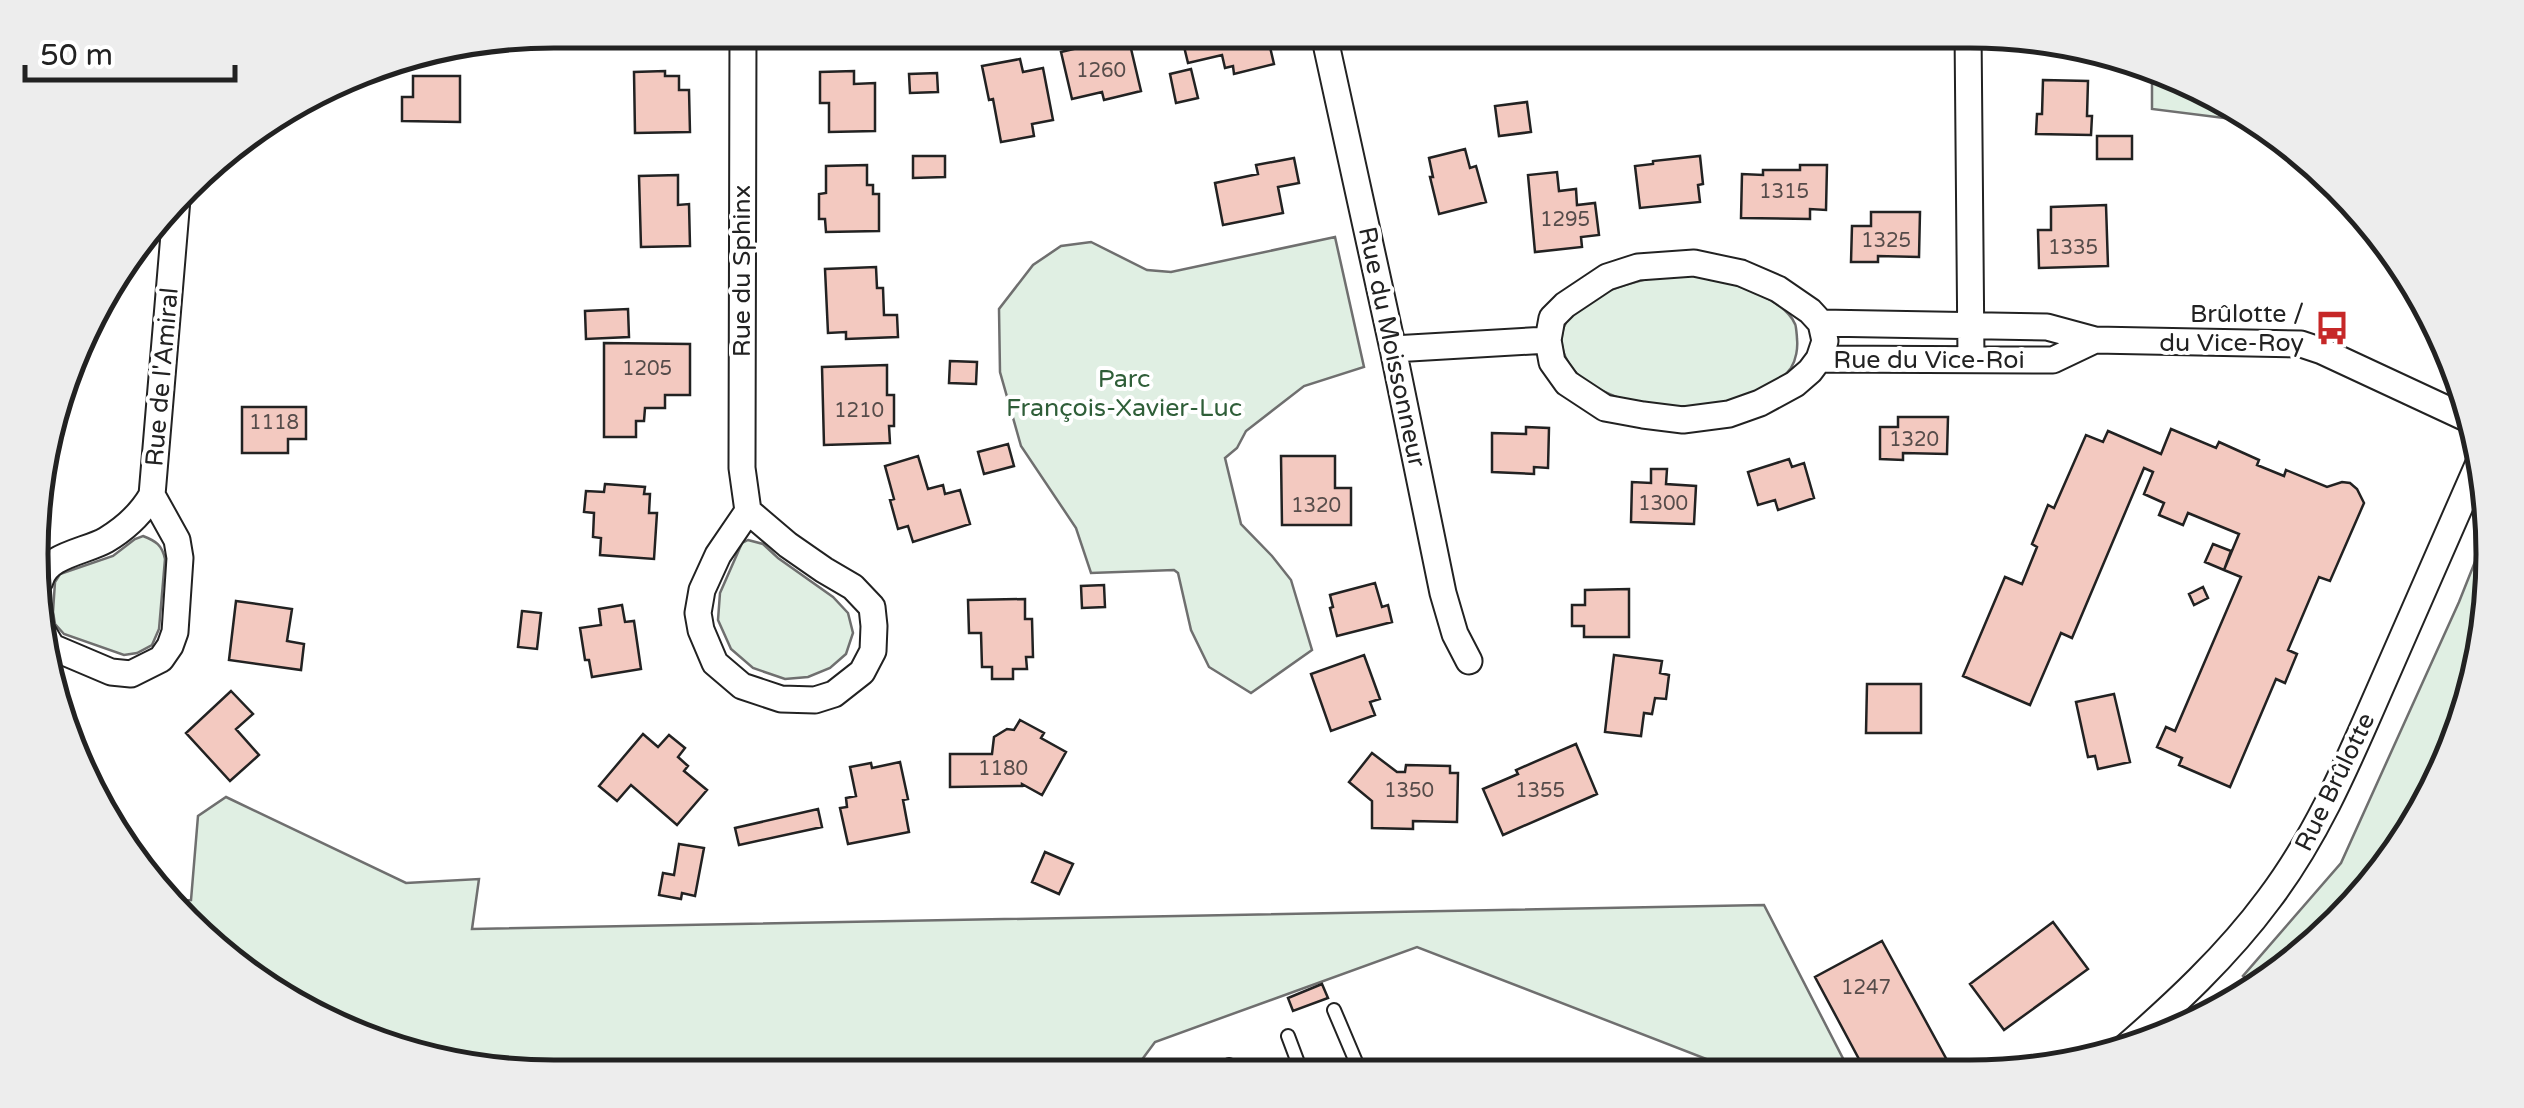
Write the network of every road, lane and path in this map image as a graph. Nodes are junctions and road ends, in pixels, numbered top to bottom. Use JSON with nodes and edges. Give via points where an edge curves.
{"nodes":[{"id":1,"x":743,"y":48,"type":"edge"},
{"id":2,"x":1327,"y":48,"type":"edge"},
{"id":3,"x":1968,"y":48,"type":"edge"},
{"id":4,"x":175,"y":218,"type":"edge"},
{"id":5,"x":1821,"y":323,"type":"junction"},
{"id":6,"x":1970,"y":326,"type":"junction"},
{"id":7,"x":1548,"y":340,"type":"junction"},
{"id":8,"x":2096,"y":340,"type":"junction"},
{"id":9,"x":1393,"y":349,"type":"junction"},
{"id":10,"x":1819,"y":359,"type":"junction"},
{"id":11,"x":1971,"y":359,"type":"junction"},
{"id":12,"x":2456,"y":413,"type":"edge"},
{"id":13,"x":2471,"y":481,"type":"edge"},
{"id":14,"x":152,"y":495,"type":"junction"},
{"id":15,"x":748,"y":512,"type":"junction"},
{"id":16,"x":48,"y":566,"type":"edge"},
{"id":17,"x":56,"y":649,"type":"edge"},
{"id":18,"x":1468,"y":661,"type":"dead end"},
{"id":19,"x":1334,"y":1010,"type":"dead end"},
{"id":20,"x":2147,"y":1029,"type":"edge"},
{"id":21,"x":1288,"y":1036,"type":"dead end"},
{"id":22,"x":1297,"y":1060,"type":"edge"},
{"id":23,"x":1355,"y":1060,"type":"edge"}],
"edges":[{"from":1,"to":15,"type":"street","name":"Rue du Sphinx","via":[[742,468]]},
{"from":2,"to":9,"type":"street","name":"Rue du Moissonneur"},
{"from":3,"to":6,"type":"street"},
{"from":4,"to":14,"type":"street","name":"Rue de l'Amiral"},
{"from":5,"to":6,"type":"street","name":"Rue du Vice-Roi"},
{"from":5,"to":7,"type":"street","name":"Rue du Vice-Roi","via":[[1778,289],[1741,272],[1668,264],[1606,277],[1552,318]]},
{"from":5,"to":10,"type":"street","name":"Rue du Vice-Roi"},
{"from":6,"to":8,"type":"street","name":"Rue du Vice-Roi","via":[[2047,327]]},
{"from":6,"to":11,"type":"street"},
{"from":7,"to":9,"type":"street"},
{"from":7,"to":10,"type":"street","name":"Rue du Vice-Roi","via":[[1566,383],[1605,408],[1683,420],[1760,403],[1796,384]]},
{"from":8,"to":11,"type":"street","name":"Rue du Vice-Roi","via":[[2054,360]]},
{"from":8,"to":12,"type":"street","name":"Rue du Vice-Roi","via":[[2301,344]]},
{"from":9,"to":18,"type":"street","name":"Rue du Moissonneur","via":[[1443,593]]},
{"from":10,"to":11,"type":"street","name":"Rue du Vice-Roi"},
{"from":13,"to":20,"type":"street","name":"Rue Brûlotte","via":[[2337,787],[2302,850],[2268,901]]},
{"from":14,"to":16,"type":"street","name":"Rue de l'Amiral","via":[[143,511],[105,540]]},
{"from":14,"to":17,"type":"street","name":"Rue de l'Amiral","via":[[178,540],[170,646],[162,658],[131,674]]},
{"from":15,"to":15,"type":"street","via":[[702,590],[701,630],[715,663],[742,686],[781,698],[834,694],[862,672],[874,650],[872,607]]},
{"from":19,"to":23,"type":"lane"},
{"from":21,"to":22,"type":"lane"}]}
